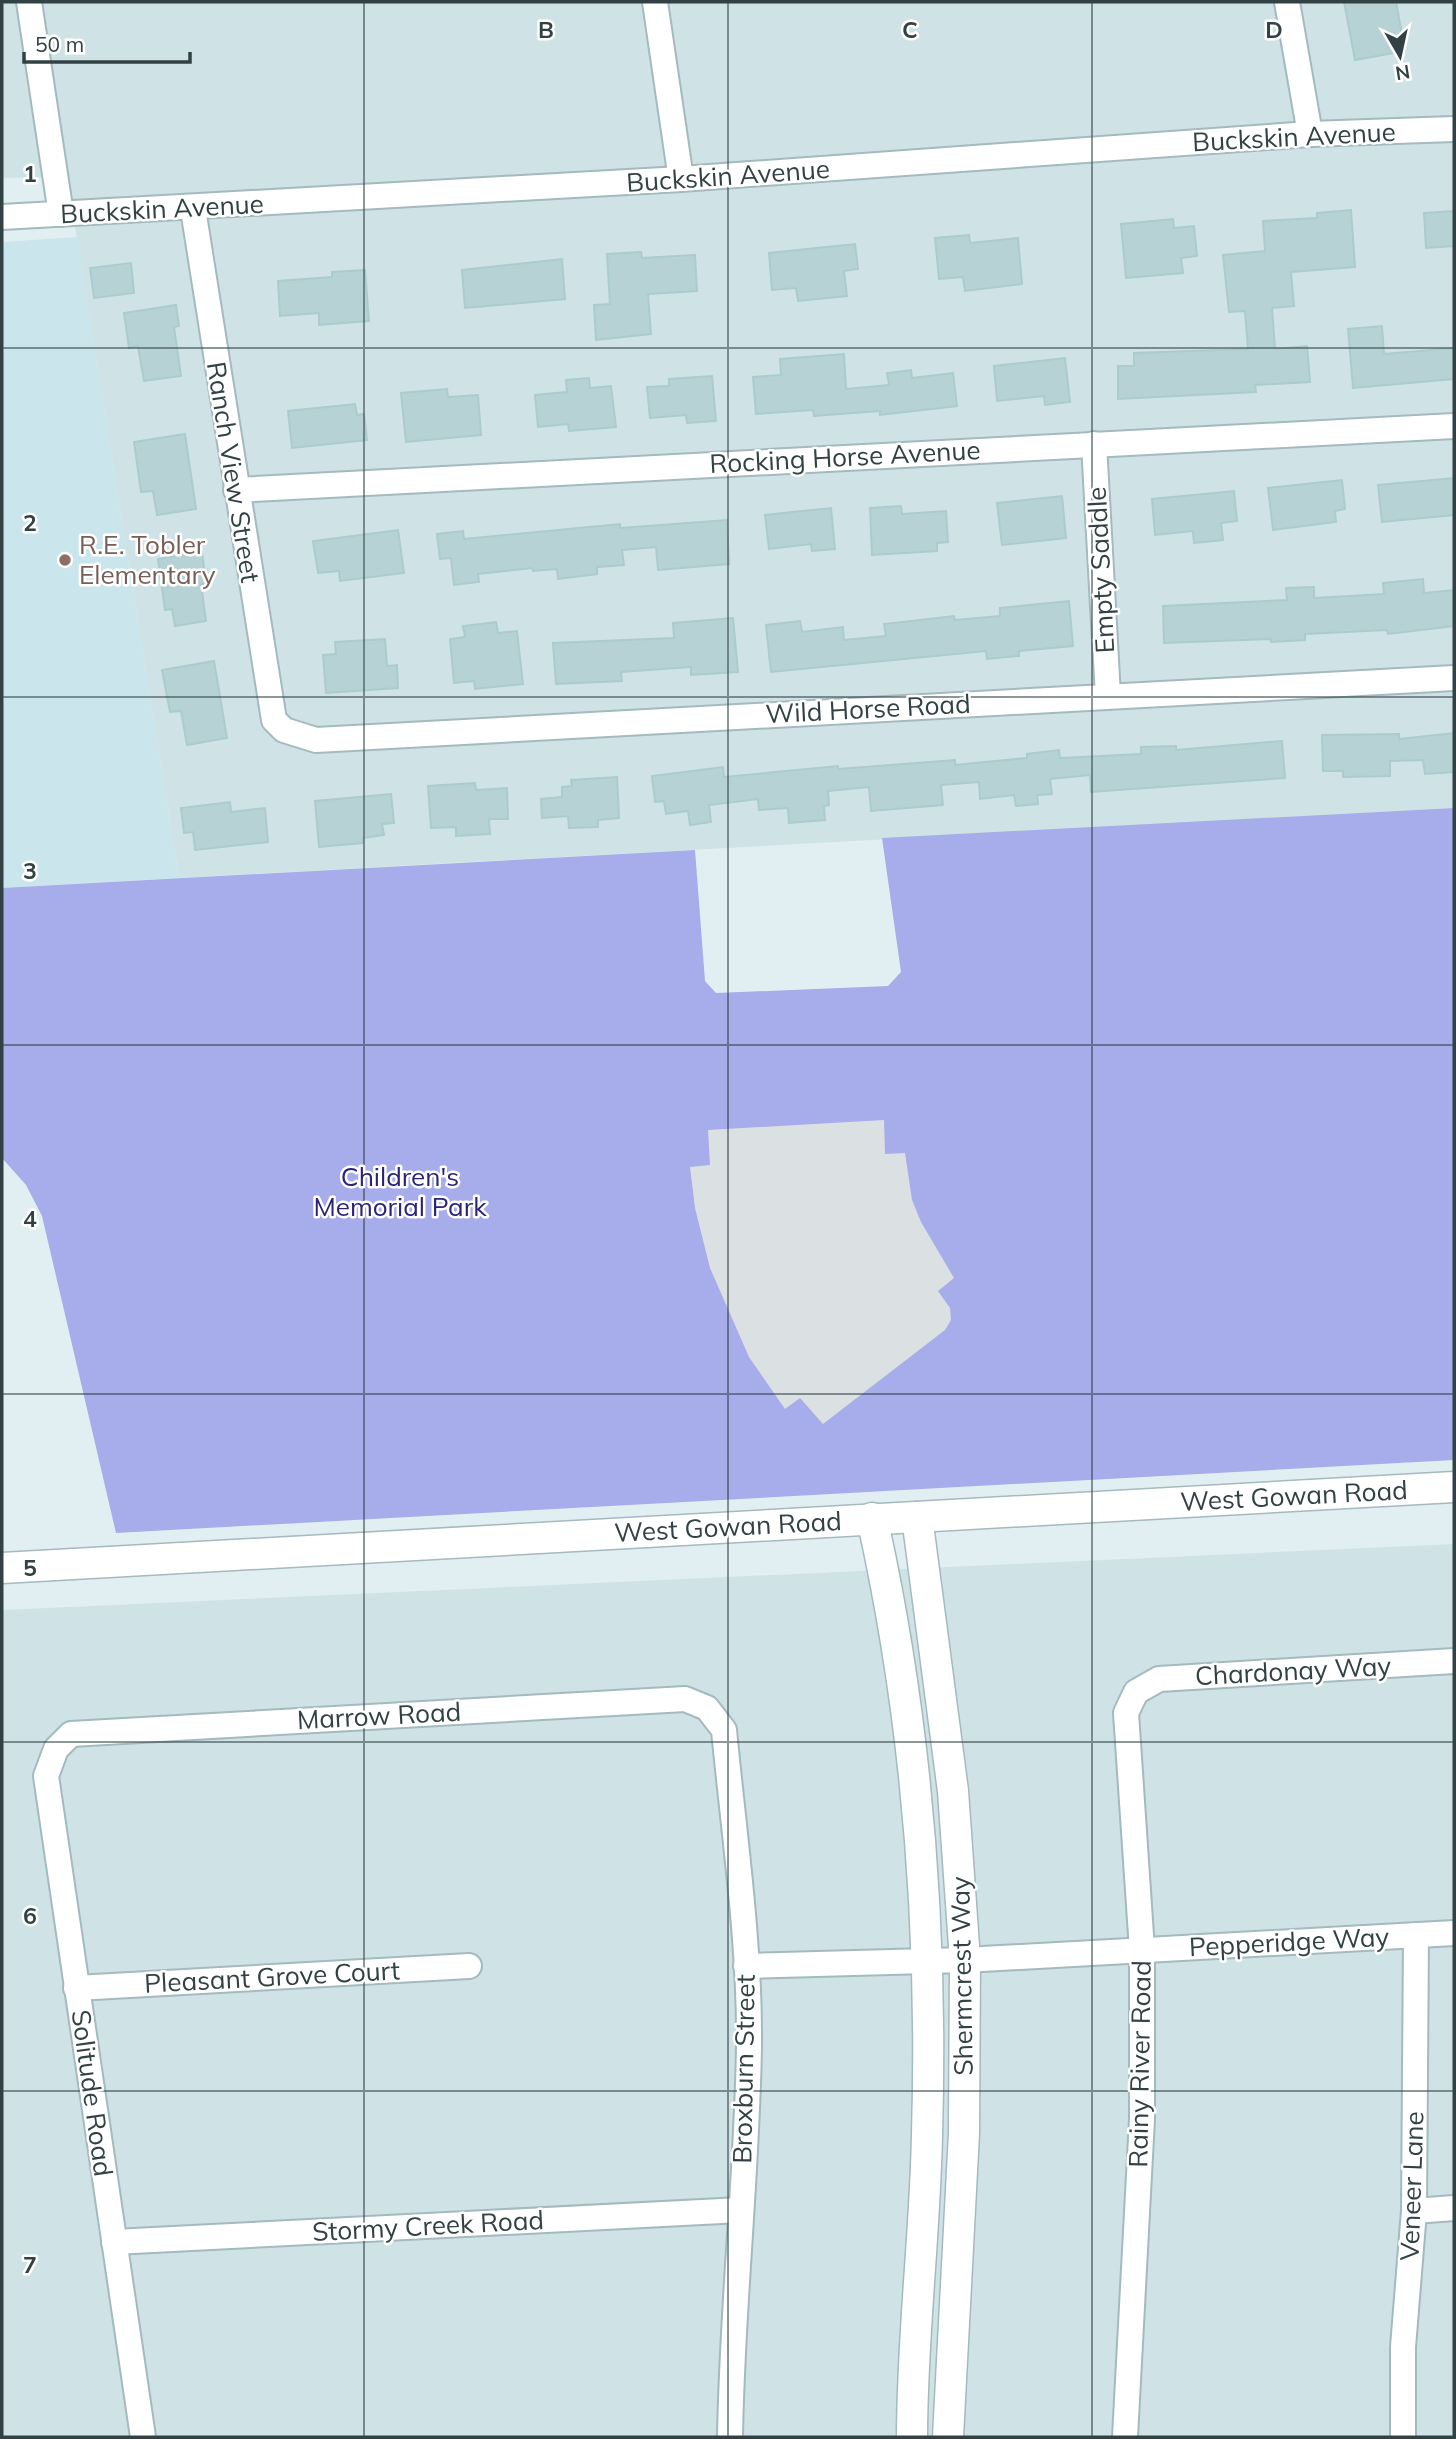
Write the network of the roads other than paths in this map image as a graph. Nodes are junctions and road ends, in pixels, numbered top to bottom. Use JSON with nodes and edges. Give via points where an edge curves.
{"nodes":[{"id":1,"x":29,"y":2,"type":"edge"},
{"id":2,"x":655,"y":2,"type":"edge"},
{"id":3,"x":1287,"y":2,"type":"edge"},
{"id":4,"x":1454,"y":129,"type":"edge"},
{"id":5,"x":1310,"y":134,"type":"junction"},
{"id":6,"x":681,"y":179,"type":"junction"},
{"id":7,"x":193,"y":209,"type":"junction"},
{"id":8,"x":61,"y":214,"type":"junction"},
{"id":9,"x":2,"y":217,"type":"edge"},
{"id":10,"x":1454,"y":426,"type":"edge"},
{"id":11,"x":1094,"y":444,"type":"junction"},
{"id":12,"x":236,"y":491,"type":"junction"},
{"id":13,"x":1454,"y":678,"type":"edge"},
{"id":14,"x":1108,"y":696,"type":"junction"},
{"id":15,"x":284,"y":730,"type":"joint"},
{"id":16,"x":1454,"y":1487,"type":"edge"},
{"id":17,"x":917,"y":1517,"type":"junction"},
{"id":18,"x":872,"y":1518,"type":"junction"},
{"id":19,"x":2,"y":1568,"type":"edge"},
{"id":20,"x":1454,"y":1661,"type":"edge"},
{"id":21,"x":1136,"y":1692,"type":"joint"},
{"id":22,"x":707,"y":1708,"type":"joint"},
{"id":23,"x":56,"y":1749,"type":"joint"},
{"id":24,"x":1454,"y":1933,"type":"edge"},
{"id":25,"x":1416,"y":1935,"type":"junction"},
{"id":26,"x":1142,"y":1950,"type":"junction"},
{"id":27,"x":927,"y":1961,"type":"junction"},
{"id":28,"x":965,"y":1961,"type":"junction"},
{"id":29,"x":469,"y":1966,"type":"dead end"},
{"id":30,"x":746,"y":1966,"type":"junction"},
{"id":31,"x":76,"y":1988,"type":"junction"},
{"id":32,"x":1454,"y":2208,"type":"edge"},
{"id":33,"x":741,"y":2210,"type":"junction"},
{"id":34,"x":1414,"y":2211,"type":"junction"},
{"id":35,"x":114,"y":2242,"type":"junction"},
{"id":36,"x":143,"y":2437,"type":"edge"},
{"id":37,"x":730,"y":2437,"type":"edge"},
{"id":38,"x":912,"y":2437,"type":"edge"},
{"id":39,"x":948,"y":2437,"type":"edge"},
{"id":40,"x":1125,"y":2437,"type":"edge"},
{"id":41,"x":1403,"y":2437,"type":"edge"}],
"edges":[{"from":1,"to":8,"type":"street"},
{"from":2,"to":6,"type":"street"},
{"from":3,"to":5,"type":"street"},
{"from":4,"to":5,"type":"street","name":"Buckskin Avenue"},
{"from":5,"to":6,"type":"street","name":"Buckskin Avenue"},
{"from":6,"to":7,"type":"street","name":"Buckskin Avenue"},
{"from":7,"to":8,"type":"street","name":"Buckskin Avenue"},
{"from":7,"to":12,"type":"street","name":"Ranch View Street"},
{"from":8,"to":9,"type":"street","name":"Buckskin Avenue"},
{"from":10,"to":11,"type":"street","name":"Rocking Horse Avenue"},
{"from":11,"to":12,"type":"street","name":"Rocking Horse Avenue"},
{"from":11,"to":14,"type":"street","name":"Empty Saddle"},
{"from":12,"to":15,"type":"street","name":"Ranch View Street","via":[[274,720]]},
{"from":13,"to":14,"type":"street","name":"Wild Horse Road"},
{"from":14,"to":15,"type":"street","name":"Wild Horse Road","via":[[316,740]]},
{"from":16,"to":17,"type":"street","name":"West Gowan Road"},
{"from":17,"to":18,"type":"street","name":"West Gowan Road"},
{"from":17,"to":28,"type":"street","name":"Shermcrest Way","via":[[959,1846]]},
{"from":18,"to":19,"type":"street","name":"West Gowan Road"},
{"from":18,"to":27,"type":"street","name":"Shermcrest Way","via":[[906,1720],[921,1847]]},
{"from":20,"to":21,"type":"street","name":"Chardonay Way","via":[[1159,1679]]},
{"from":21,"to":26,"type":"street","name":"Rainy River Road","via":[[1126,1713]]},
{"from":22,"to":23,"type":"street","name":"Marrow Road","via":[[685,1699],[71,1734]]},
{"from":22,"to":30,"type":"street","name":"Broxburn Street","via":[[724,1730]]},
{"from":23,"to":31,"type":"street","name":"Solitude Road","via":[[46,1776]]},
{"from":24,"to":25,"type":"street","name":"Pepperidge Way"},
{"from":25,"to":26,"type":"street","name":"Pepperidge Way"},
{"from":25,"to":34,"type":"street","name":"Veneer Lane"},
{"from":26,"to":28,"type":"street","name":"Pepperidge Way"},
{"from":26,"to":40,"type":"street","name":"Rainy River Road","via":[[1142,2119]]},
{"from":27,"to":28,"type":"street","name":"Pepperidge Way"},
{"from":27,"to":30,"type":"street","name":"Pepperidge Way"},
{"from":27,"to":38,"type":"street","name":"Shermcrest Way","via":[[928,2138]]},
{"from":28,"to":39,"type":"street","name":"Shermcrest Way","via":[[964,2133]]},
{"from":29,"to":31,"type":"street","name":"Pleasant Grove Court"},
{"from":30,"to":33,"type":"street","name":"Broxburn Street","via":[[749,2045]]},
{"from":31,"to":35,"type":"street","name":"Solitude Road"},
{"from":32,"to":34,"type":"street"},
{"from":33,"to":35,"type":"street","name":"Stormy Creek Road"},
{"from":33,"to":37,"type":"street","name":"Broxburn Street"},
{"from":34,"to":41,"type":"street","name":"Veneer Lane","via":[[1403,2347]]},
{"from":35,"to":36,"type":"street","name":"Solitude Road"}]}
